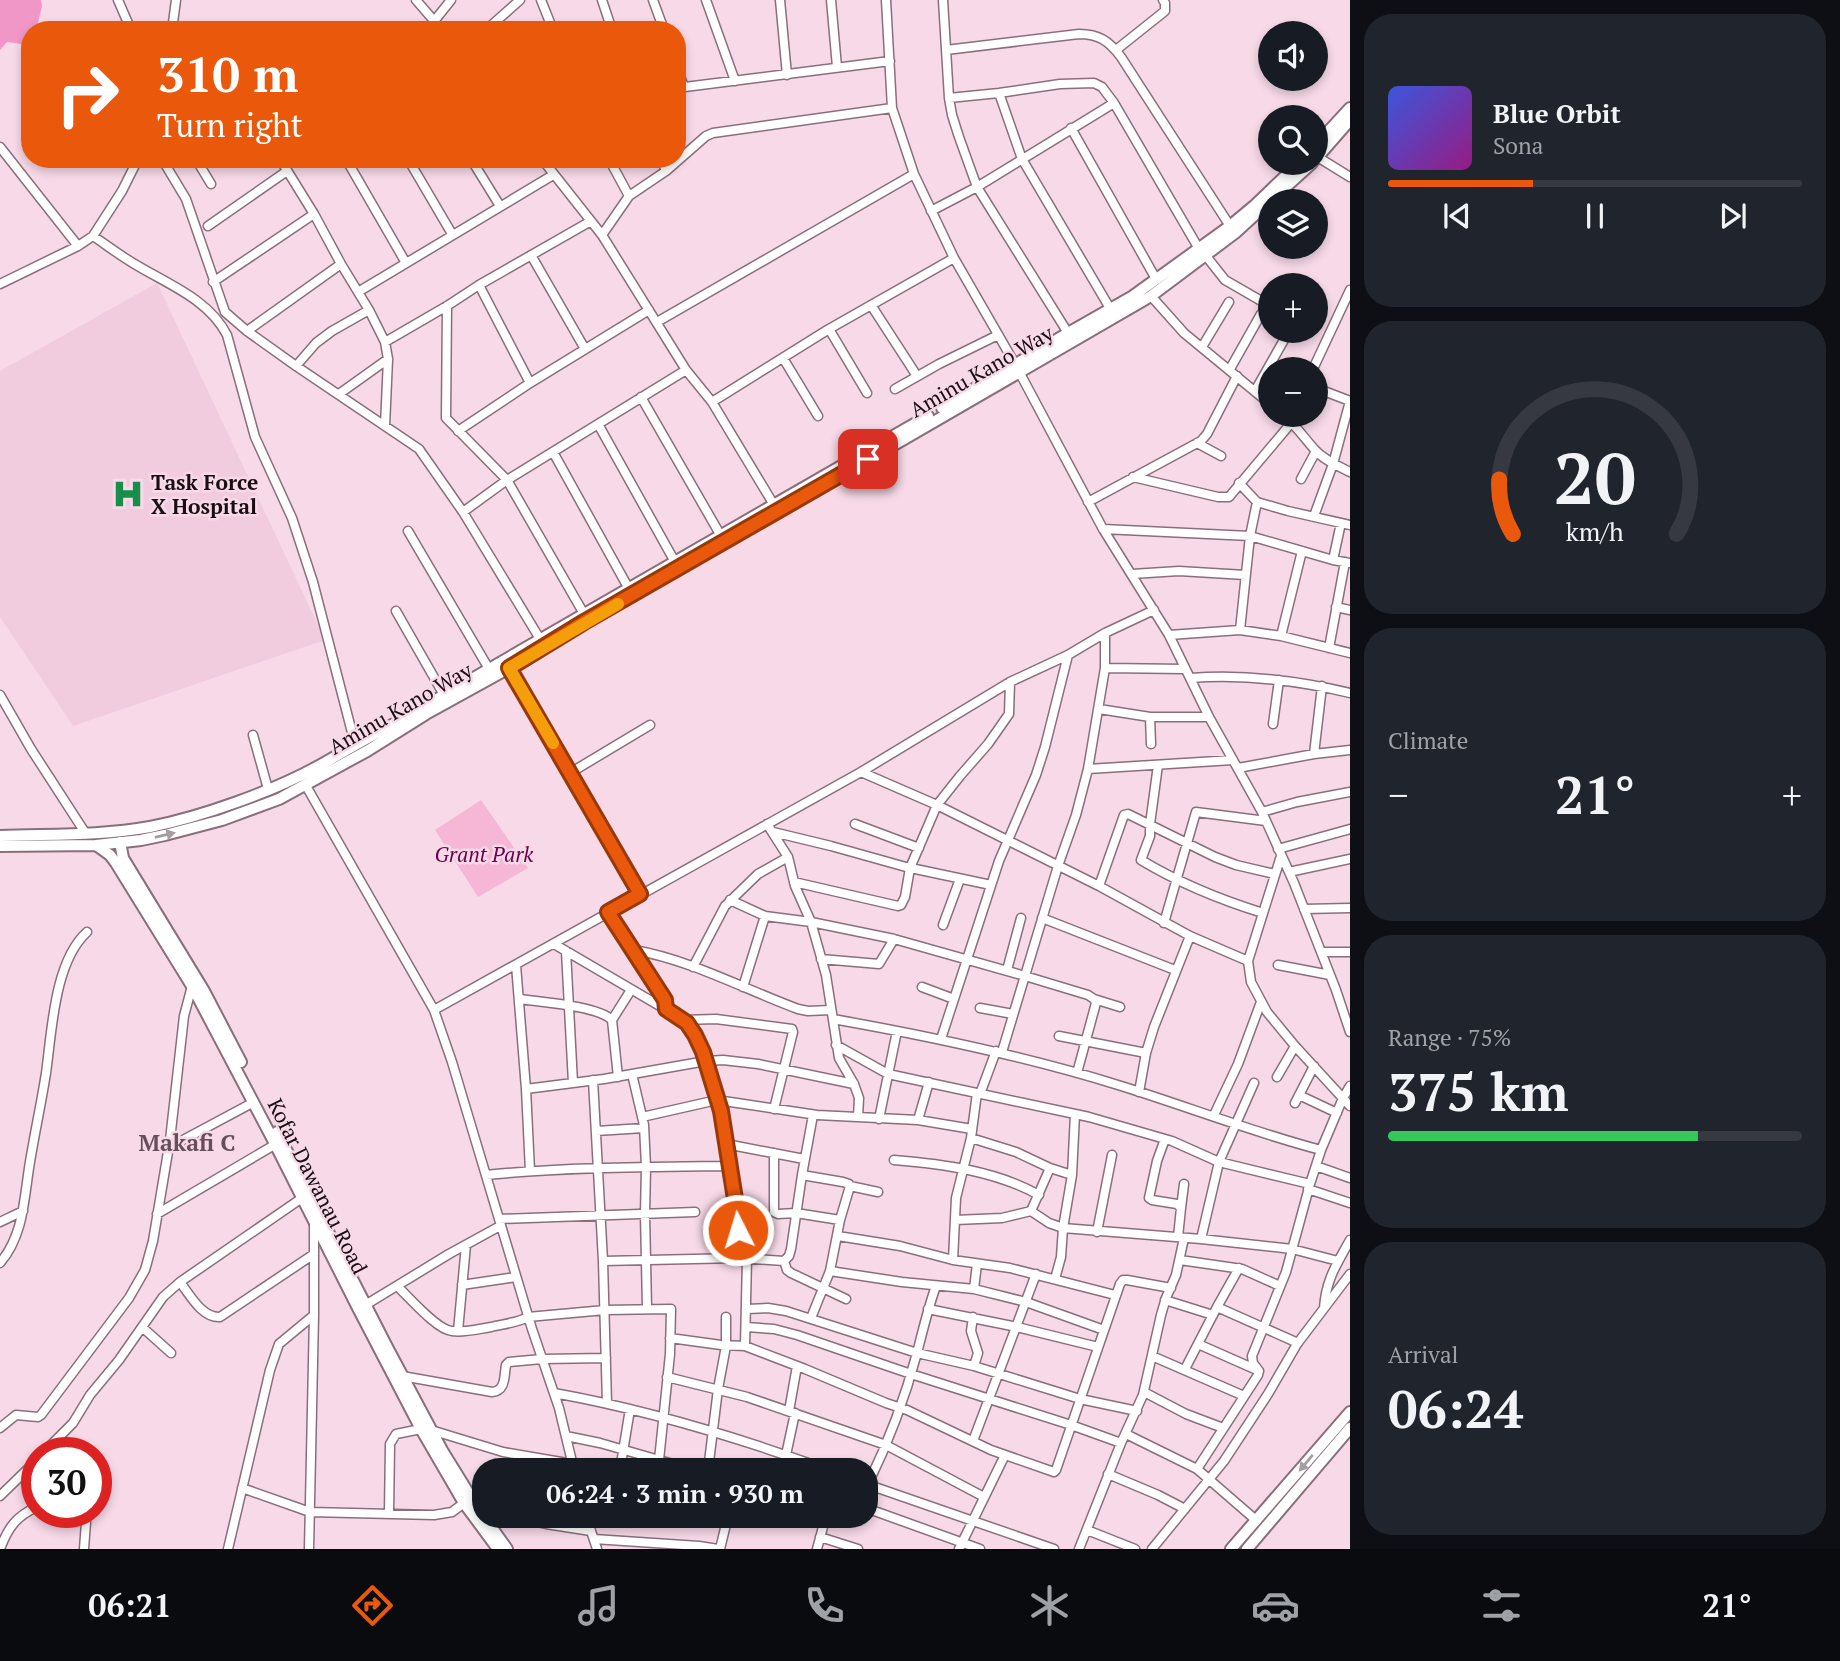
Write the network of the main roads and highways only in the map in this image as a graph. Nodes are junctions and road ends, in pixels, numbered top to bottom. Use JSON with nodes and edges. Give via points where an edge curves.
{"nodes":[{"id":1,"x":1350,"y":108,"type":"edge"},
{"id":2,"x":1350,"y":120,"type":"edge"},
{"id":3,"x":1328,"y":132,"type":"edge"},
{"id":4,"x":1328,"y":145,"type":"edge"},
{"id":5,"x":1286,"y":175,"type":"edge"},
{"id":6,"x":1298,"y":175,"type":"edge"},
{"id":7,"x":1202,"y":253,"type":"junction"},
{"id":8,"x":1017,"y":368,"type":"junction"},
{"id":9,"x":507,"y":664,"type":"junction"},
{"id":10,"x":263,"y":791,"type":"junction"},
{"id":11,"x":264,"y":805,"type":"junction"},
{"id":12,"x":0,"y":836,"type":"edge"},
{"id":13,"x":120,"y":842,"type":"junction"},
{"id":14,"x":96,"y":845,"type":"junction"},
{"id":15,"x":0,"y":846,"type":"edge"},
{"id":16,"x":1350,"y":1412,"type":"edge"},
{"id":17,"x":1350,"y":1428,"type":"edge"},
{"id":18,"x":426,"y":1429,"type":"junction"},
{"id":19,"x":472,"y":1495,"type":"edge"},
{"id":20,"x":490,"y":1528,"type":"edge"},
{"id":21,"x":499,"y":1549,"type":"edge"},
{"id":22,"x":1231,"y":1549,"type":"edge"},
{"id":23,"x":1247,"y":1549,"type":"edge"}],
"edges":[{"from":1,"to":3,"type":"main road"},
{"from":2,"to":4,"type":"main road","name":"Aminu Kano Way"},
{"from":5,"to":7,"type":"main road","name":"Aminu Kano Way"},
{"from":6,"to":7,"type":"main road","name":"Aminu Kano Way","via":[[1235,233]]},
{"from":7,"to":8,"type":"main road","name":"Aminu Kano Way"},
{"from":7,"to":8,"type":"main road","name":"Aminu Kano Way","via":[[1152,296]]},
{"from":8,"to":9,"type":"main road","name":"Aminu Kano Way","via":[[761,522]]},
{"from":8,"to":9,"type":"main road","name":"Aminu Kano Way","via":[[540,639]]},
{"from":9,"to":10,"type":"main road","name":"Aminu Kano Way","via":[[489,669],[315,768]]},
{"from":9,"to":11,"type":"main road","name":"Aminu Kano Way","via":[[367,751]]},
{"from":10,"to":11,"type":"main road"},
{"from":10,"to":12,"type":"main road","name":"Aminu Kano Way","via":[[160,825],[86,834]]},
{"from":13,"to":11,"type":"main road","name":"Aminu Kano Way","one_way":true,"via":[[165,835]]},
{"from":13,"to":14,"type":"main road","name":"Aminu Kano Way"},
{"from":13,"to":18,"type":"main road","name":"Kofar Dawanau Road","via":[[123,858],[204,991],[367,1304]]},
{"from":14,"to":15,"type":"main road","name":"Aminu Kano Way"},
{"from":14,"to":18,"type":"main road","name":"Kofar Dawanau Road","via":[[116,863],[192,986]]},
{"from":16,"to":22,"type":"main road","one_way":true},
{"from":17,"to":23,"type":"main road"},
{"from":18,"to":19,"type":"main road","name":"Kofar Dawanau Road"},
{"from":18,"to":21,"type":"main road","name":"Kofar Dawanau Road","via":[[464,1503]]},
{"from":20,"to":21,"type":"main road","name":"Kofar Dawanau Road"}]}
